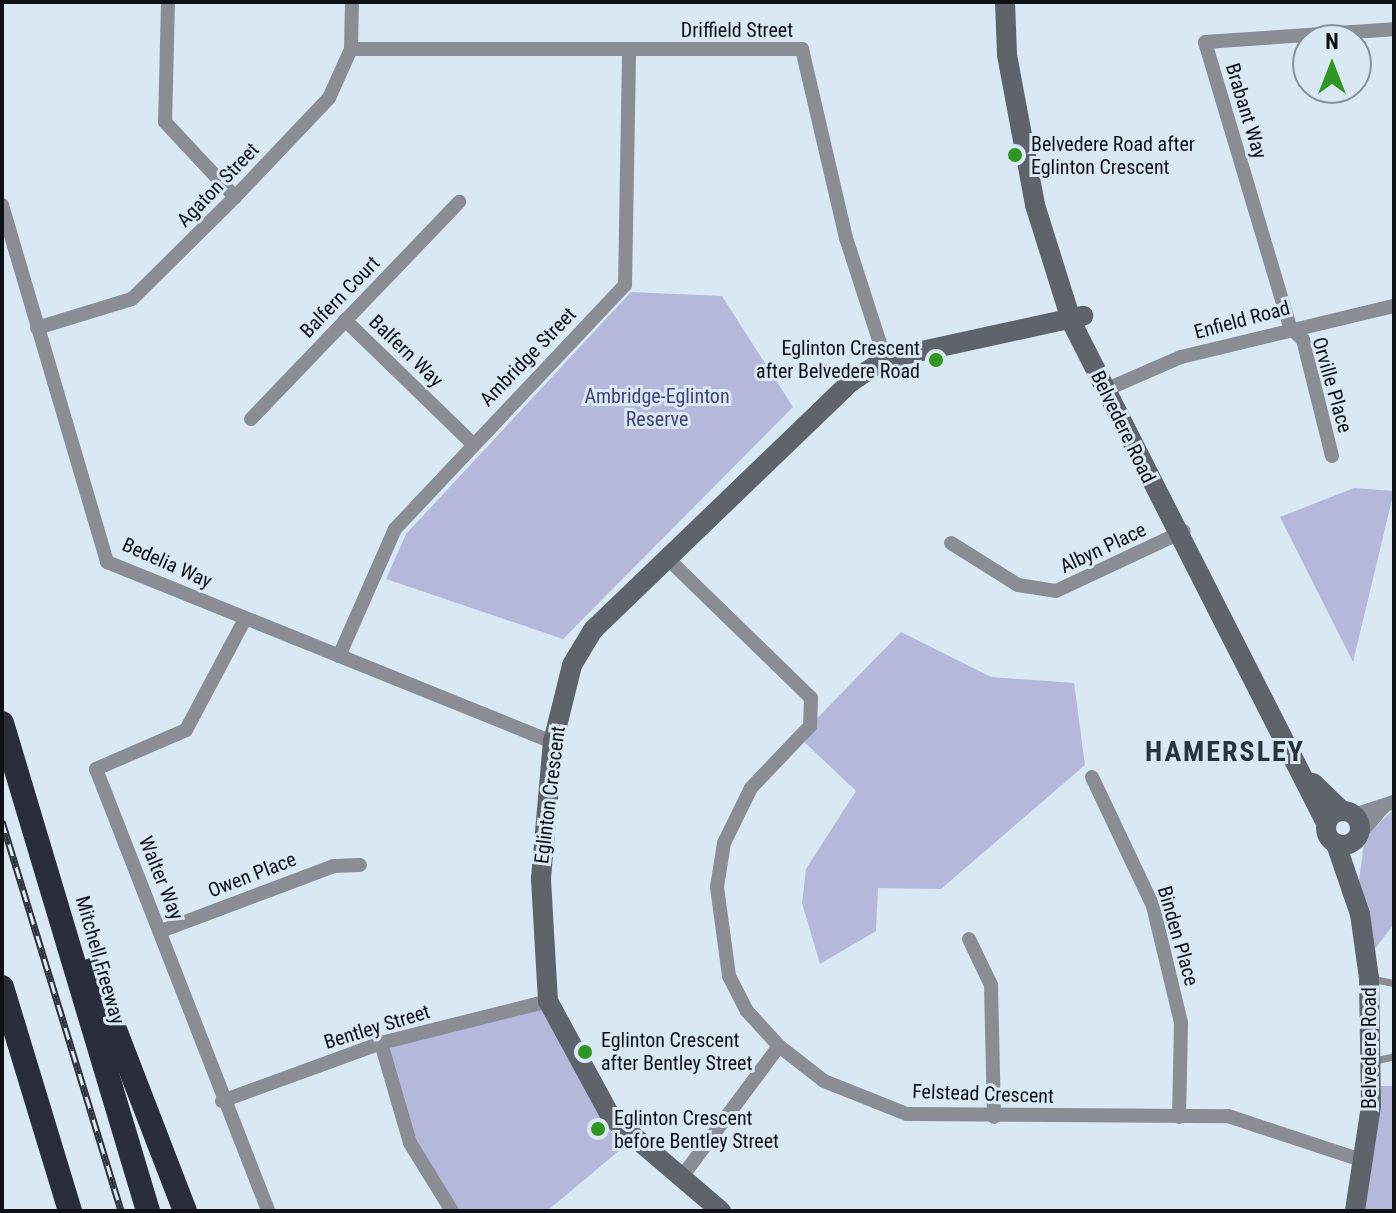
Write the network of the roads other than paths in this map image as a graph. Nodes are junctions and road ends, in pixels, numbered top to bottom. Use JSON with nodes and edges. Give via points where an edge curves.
{"nodes":[{"id":1,"x":168,"y":2,"type":"edge"},
{"id":2,"x":352,"y":2,"type":"edge"},
{"id":3,"x":1005,"y":2,"type":"edge"},
{"id":4,"x":1016,"y":2,"type":"edge"},
{"id":5,"x":1394,"y":29,"type":"edge"},
{"id":6,"x":351,"y":49,"type":"junction"},
{"id":7,"x":629,"y":49,"type":"junction"},
{"id":8,"x":235,"y":197,"type":"junction"},
{"id":9,"x":459,"y":202,"type":"dead end"},
{"id":10,"x":2,"y":205,"type":"edge"},
{"id":11,"x":1394,"y":306,"type":"edge"},
{"id":12,"x":1075,"y":313,"type":"junction"},
{"id":13,"x":345,"y":320,"type":"junction"},
{"id":14,"x":1290,"y":327,"type":"junction"},
{"id":15,"x":37,"y":328,"type":"junction"},
{"id":16,"x":885,"y":359,"type":"junction"},
{"id":17,"x":1111,"y":388,"type":"junction"},
{"id":18,"x":251,"y":419,"type":"dead end"},
{"id":19,"x":473,"y":444,"type":"junction"},
{"id":20,"x":1332,"y":456,"type":"dead end"},
{"id":21,"x":1180,"y":533,"type":"junction"},
{"id":22,"x":951,"y":543,"type":"dead end"},
{"id":23,"x":666,"y":557,"type":"junction"},
{"id":24,"x":245,"y":619,"type":"junction"},
{"id":25,"x":339,"y":656,"type":"junction"},
{"id":26,"x":2,"y":723,"type":"edge"},
{"id":27,"x":553,"y":742,"type":"junction"},
{"id":28,"x":1092,"y":777,"type":"dead end"},
{"id":29,"x":1389,"y":804,"type":"edge"},
{"id":30,"x":1345,"y":828,"type":"junction"},
{"id":31,"x":42,"y":849,"type":"junction"},
{"id":32,"x":360,"y":865,"type":"dead end"},
{"id":33,"x":161,"y":931,"type":"junction"},
{"id":34,"x":969,"y":939,"type":"dead end"},
{"id":35,"x":1369,"y":978,"type":"junction"},
{"id":36,"x":1394,"y":983,"type":"edge"},
{"id":37,"x":2,"y":987,"type":"edge"},
{"id":38,"x":548,"y":1001,"type":"junction"},
{"id":39,"x":381,"y":1043,"type":"junction"},
{"id":40,"x":779,"y":1046,"type":"junction"},
{"id":41,"x":1394,"y":1056,"type":"edge"},
{"id":42,"x":1372,"y":1061,"type":"junction"},
{"id":43,"x":222,"y":1101,"type":"junction"},
{"id":44,"x":994,"y":1117,"type":"junction"},
{"id":45,"x":1179,"y":1117,"type":"junction"},
{"id":46,"x":48,"y":1145,"type":"junction"},
{"id":47,"x":1364,"y":1161,"type":"junction"},
{"id":48,"x":681,"y":1178,"type":"junction"},
{"id":49,"x":59,"y":1211,"type":"edge"},
{"id":50,"x":70,"y":1211,"type":"edge"},
{"id":51,"x":148,"y":1211,"type":"edge"},
{"id":52,"x":185,"y":1211,"type":"edge"},
{"id":53,"x":268,"y":1211,"type":"edge"},
{"id":54,"x":452,"y":1211,"type":"edge"},
{"id":55,"x":721,"y":1211,"type":"edge"},
{"id":56,"x":1355,"y":1211,"type":"edge"}],
"edges":[{"from":1,"to":8,"type":"street","via":[[165,122]]},
{"from":2,"to":6,"type":"street","name":"Agaton Street"},
{"from":3,"to":12,"type":"street","name":"Belvedere Road","via":[[1007,55],[1035,205]]},
{"from":4,"to":12,"type":"street","name":"Belvedere Road","via":[[1028,128]]},
{"from":5,"to":14,"type":"street","name":"Brabant Way","via":[[1205,42]]},
{"from":6,"to":7,"type":"street","name":"Driffield Street"},
{"from":6,"to":8,"type":"street","name":"Agaton Street","via":[[329,98]]},
{"from":7,"to":16,"type":"street","name":"Driffield Street","via":[[802,49],[846,238]]},
{"from":7,"to":19,"type":"street","name":"Ambridge Street","via":[[625,285]]},
{"from":8,"to":15,"type":"street","name":"Agaton Street","via":[[132,299]]},
{"from":9,"to":13,"type":"street","name":"Balfern Court"},
{"from":10,"to":15,"type":"street","name":"Bedelia Way"},
{"from":11,"to":14,"type":"street","name":"Enfield Road"},
{"from":12,"to":16,"type":"street","name":"Eglinton Crescent"},
{"from":12,"to":17,"type":"street","name":"Belvedere Road"},
{"from":13,"to":18,"type":"street","name":"Balfern Court"},
{"from":13,"to":19,"type":"street","name":"Balfern Way"},
{"from":14,"to":17,"type":"street","name":"Enfield Road","via":[[1181,357]]},
{"from":14,"to":20,"type":"street","name":"Orville Place","via":[[1303,340]]},
{"from":15,"to":24,"type":"street","name":"Bedelia Way","via":[[107,562]]},
{"from":16,"to":23,"type":"street","name":"Eglinton Crescent","via":[[851,382]]},
{"from":17,"to":21,"type":"street","name":"Belvedere Road"},
{"from":19,"to":25,"type":"street","name":"Ambridge Street","via":[[395,529]]},
{"from":21,"to":22,"type":"street","name":"Albyn Place","via":[[1056,591],[1018,585]]},
{"from":21,"to":30,"type":"street","name":"Belvedere Road","via":[[1309,776]]},
{"from":23,"to":27,"type":"street","name":"Eglinton Crescent","via":[[593,630],[572,665]]},
{"from":23,"to":40,"type":"street","name":"Felstead Crescent","via":[[811,698],[810,726],[751,788],[724,843],[717,887],[729,976],[747,1011]]},
{"from":24,"to":25,"type":"street","name":"Bedelia Way"},
{"from":24,"to":33,"type":"street","name":"Walter Way","via":[[186,730],[96,769]]},
{"from":25,"to":27,"type":"street","name":"Bedelia Way"},
{"from":26,"to":31,"type":"highway","name":"Mitchell Freeway"},
{"from":27,"to":38,"type":"street","name":"Eglinton Crescent","via":[[541,878]]},
{"from":28,"to":45,"type":"street","name":"Binden Place","via":[[1153,906],[1181,1023]]},
{"from":29,"to":30,"type":"street"},
{"from":30,"to":35,"type":"street","name":"Belvedere Road"},
{"from":31,"to":51,"type":"highway","name":"Mitchell Freeway"},
{"from":31,"to":52,"type":"highway"},
{"from":32,"to":33,"type":"street","name":"Owen Place","via":[[334,866]]},
{"from":33,"to":43,"type":"street","name":"Walter Way"},
{"from":34,"to":44,"type":"street","via":[[991,985]]},
{"from":35,"to":36,"type":"lane"},
{"from":35,"to":42,"type":"street","name":"Belvedere Road"},
{"from":37,"to":46,"type":"highway"},
{"from":38,"to":39,"type":"street","name":"Bentley Street"},
{"from":38,"to":48,"type":"street","name":"Eglinton Crescent","via":[[611,1117]]},
{"from":39,"to":43,"type":"street","name":"Bentley Street"},
{"from":39,"to":54,"type":"street","via":[[410,1143]]},
{"from":40,"to":44,"type":"street","name":"Felstead Crescent","via":[[824,1081],[907,1114]]},
{"from":40,"to":48,"type":"street"},
{"from":41,"to":42,"type":"lane"},
{"from":42,"to":47,"type":"street","name":"Belvedere Road"},
{"from":43,"to":53,"type":"street","name":"Walter Way"},
{"from":44,"to":45,"type":"street","name":"Felstead Crescent"},
{"from":45,"to":47,"type":"street","name":"Felstead Crescent","via":[[1228,1116]]},
{"from":46,"to":49,"type":"highway"},
{"from":46,"to":50,"type":"highway"},
{"from":47,"to":56,"type":"street","name":"Belvedere Road"},
{"from":48,"to":55,"type":"street","name":"Eglinton Crescent"}]}
